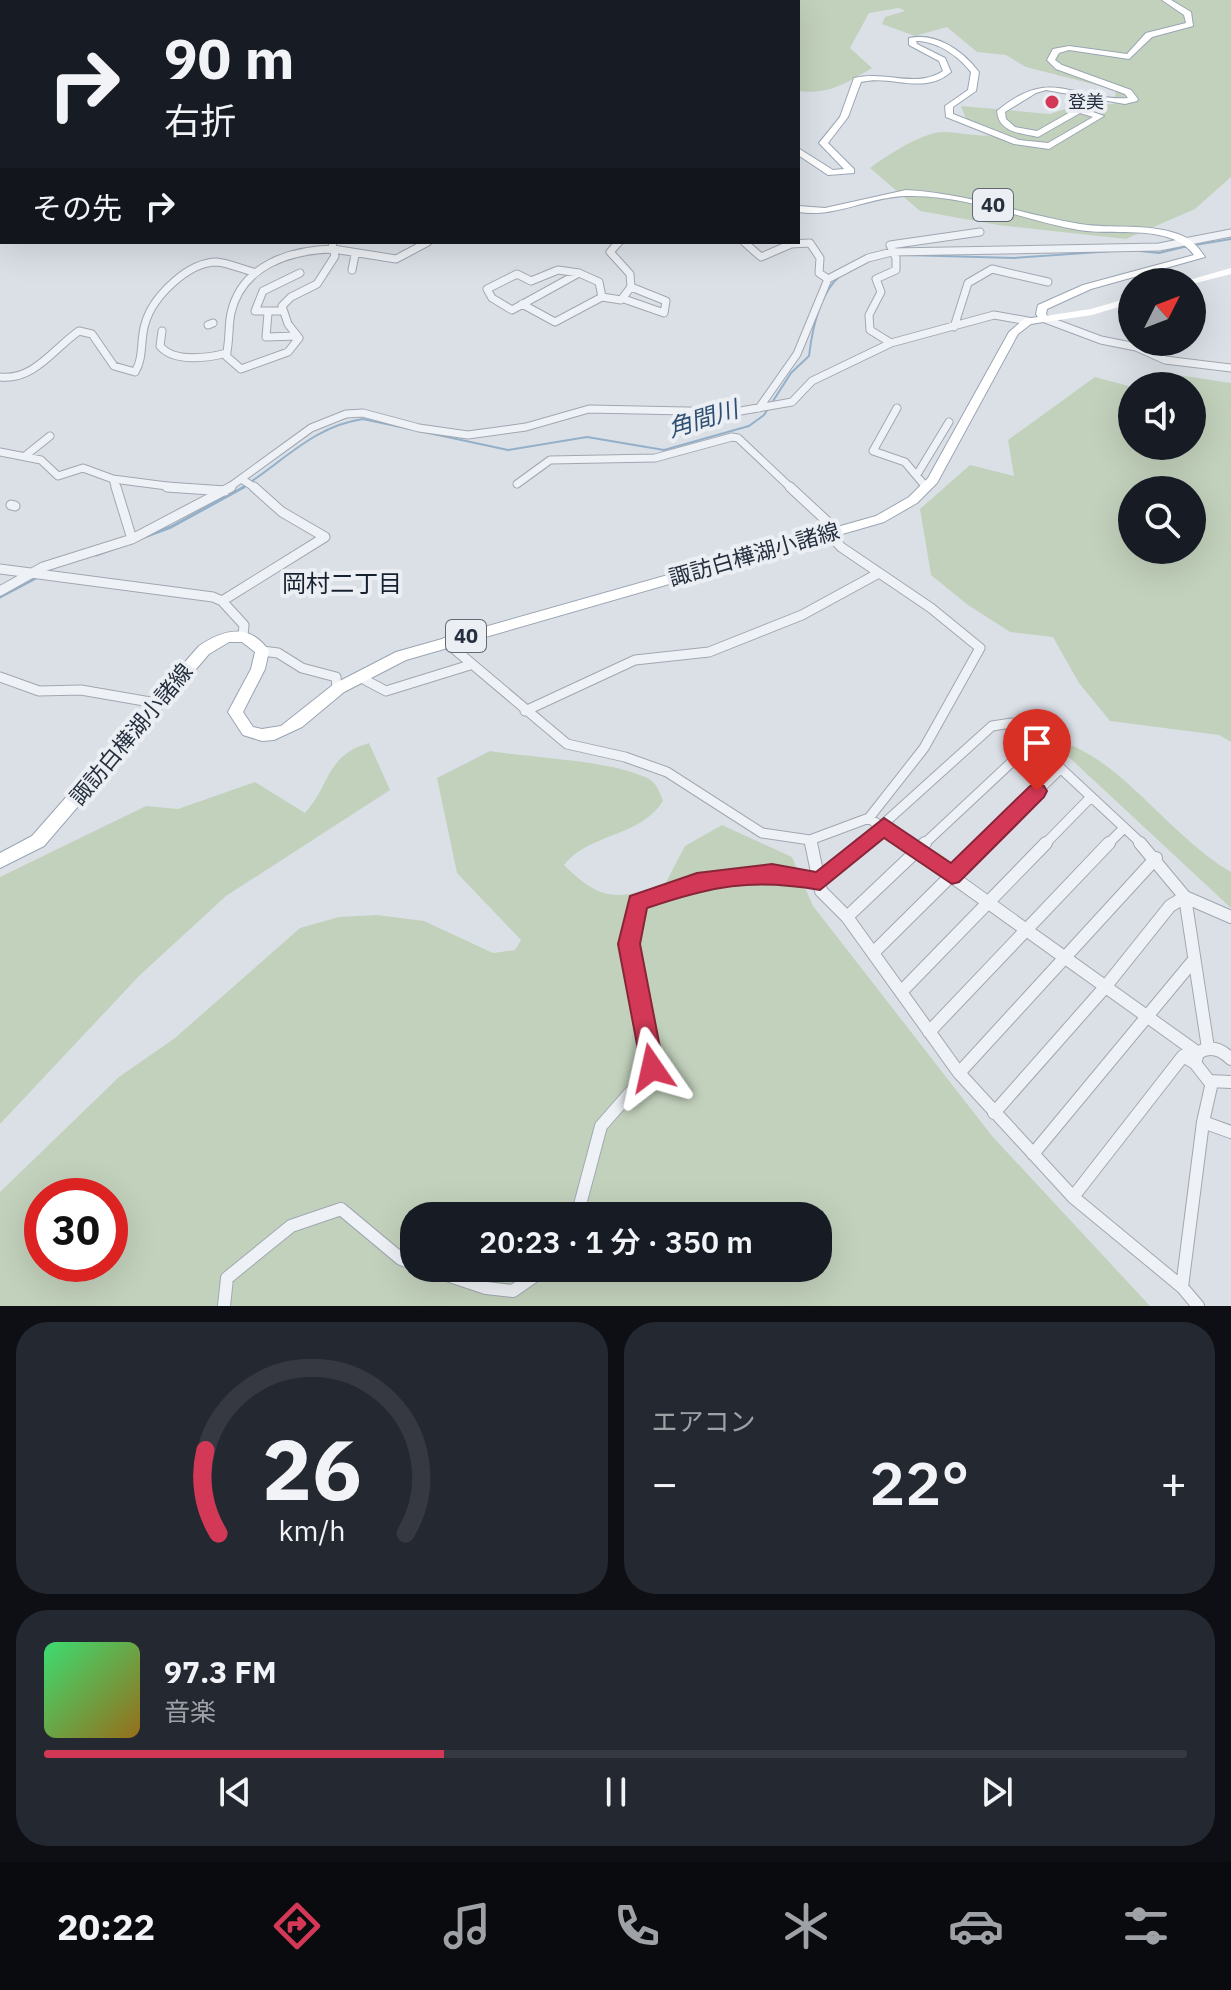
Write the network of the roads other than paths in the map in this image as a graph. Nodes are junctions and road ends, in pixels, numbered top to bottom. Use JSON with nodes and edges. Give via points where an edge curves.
{"nodes":[{"id":1,"x":1166,"y":0,"type":"edge"},
{"id":2,"x":800,"y":152,"type":"edge"},
{"id":3,"x":800,"y":211,"type":"edge"},
{"id":4,"x":980,"y":232,"type":"dead end"},
{"id":5,"x":1231,"y":233,"type":"edge"},
{"id":6,"x":425,"y":244,"type":"edge"},
{"id":7,"x":616,"y":244,"type":"edge"},
{"id":8,"x":745,"y":244,"type":"edge"},
{"id":9,"x":791,"y":244,"type":"edge"},
{"id":10,"x":800,"y":244,"type":"edge"},
{"id":11,"x":333,"y":245,"type":"edge"},
{"id":12,"x":1191,"y":245,"type":"junction"},
{"id":13,"x":393,"y":248,"type":"dead end"},
{"id":14,"x":290,"y":250,"type":"dead end"},
{"id":15,"x":300,"y":250,"type":"junction"},
{"id":16,"x":894,"y":254,"type":"junction"},
{"id":17,"x":355,"y":255,"type":"junction"},
{"id":18,"x":383,"y":259,"type":"junction"},
{"id":19,"x":352,"y":270,"type":"dead end"},
{"id":20,"x":1231,"y":271,"type":"edge"},
{"id":21,"x":253,"y":272,"type":"junction"},
{"id":22,"x":300,"y":273,"type":"dead end"},
{"id":23,"x":580,"y":273,"type":"junction"},
{"id":24,"x":1206,"y":277,"type":"edge"},
{"id":25,"x":828,"y":279,"type":"junction"},
{"id":26,"x":1048,"y":282,"type":"dead end"},
{"id":27,"x":631,"y":287,"type":"junction"},
{"id":28,"x":602,"y":297,"type":"junction"},
{"id":29,"x":624,"y":299,"type":"junction"},
{"id":30,"x":522,"y":304,"type":"junction"},
{"id":31,"x":1118,"y":304,"type":"edge"},
{"id":32,"x":282,"y":311,"type":"junction"},
{"id":33,"x":268,"y":313,"type":"junction"},
{"id":34,"x":1045,"y":319,"type":"junction"},
{"id":35,"x":1028,"y":321,"type":"junction"},
{"id":36,"x":954,"y":327,"type":"junction"},
{"id":37,"x":305,"y":329,"type":"dead end"},
{"id":38,"x":162,"y":331,"type":"dead end"},
{"id":39,"x":298,"y":337,"type":"junction"},
{"id":40,"x":891,"y":343,"type":"junction"},
{"id":41,"x":227,"y":353,"type":"junction"},
{"id":42,"x":1231,"y":368,"type":"edge"},
{"id":43,"x":0,"y":377,"type":"edge"},
{"id":44,"x":762,"y":408,"type":"junction"},
{"id":45,"x":897,"y":408,"type":"dead end"},
{"id":46,"x":949,"y":422,"type":"dead end"},
{"id":47,"x":50,"y":436,"type":"dead end"},
{"id":48,"x":0,"y":452,"type":"edge"},
{"id":49,"x":25,"y":456,"type":"junction"},
{"id":50,"x":918,"y":473,"type":"junction"},
{"id":51,"x":113,"y":479,"type":"junction"},
{"id":52,"x":248,"y":483,"type":"junction"},
{"id":53,"x":517,"y":484,"type":"dead end"},
{"id":54,"x":926,"y":487,"type":"junction"},
{"id":55,"x":225,"y":491,"type":"junction"},
{"id":56,"x":829,"y":534,"type":"junction"},
{"id":57,"x":132,"y":539,"type":"junction"},
{"id":58,"x":0,"y":569,"type":"edge"},
{"id":59,"x":879,"y":573,"type":"junction"},
{"id":60,"x":33,"y":574,"type":"junction"},
{"id":61,"x":0,"y":591,"type":"edge"},
{"id":62,"x":222,"y":601,"type":"junction"},
{"id":63,"x":243,"y":635,"type":"junction"},
{"id":64,"x":446,"y":642,"type":"junction"},
{"id":65,"x":262,"y":651,"type":"junction"},
{"id":66,"x":470,"y":665,"type":"junction"},
{"id":67,"x":0,"y":677,"type":"edge"},
{"id":68,"x":365,"y":680,"type":"dead end"},
{"id":69,"x":337,"y":689,"type":"junction"},
{"id":70,"x":156,"y":703,"type":"junction"},
{"id":71,"x":525,"y":711,"type":"junction"},
{"id":72,"x":1031,"y":744,"type":"junction"},
{"id":73,"x":1059,"y":770,"type":"junction"},
{"id":74,"x":1090,"y":798,"type":"junction"},
{"id":75,"x":869,"y":818,"type":"junction"},
{"id":76,"x":884,"y":826,"type":"junction"},
{"id":77,"x":1124,"y":828,"type":"junction"},
{"id":78,"x":810,"y":840,"type":"junction"},
{"id":79,"x":917,"y":851,"type":"junction"},
{"id":80,"x":1156,"y":858,"type":"junction"},
{"id":81,"x":0,"y":861,"type":"edge"},
{"id":82,"x":952,"y":875,"type":"junction"},
{"id":83,"x":820,"y":881,"type":"junction"},
{"id":84,"x":1185,"y":897,"type":"junction"},
{"id":85,"x":988,"y":902,"type":"junction"},
{"id":86,"x":847,"y":917,"type":"junction"},
{"id":87,"x":1231,"y":917,"type":"edge"},
{"id":88,"x":1027,"y":929,"type":"junction"},
{"id":89,"x":873,"y":953,"type":"junction"},
{"id":90,"x":1066,"y":958,"type":"junction"},
{"id":91,"x":1193,"y":961,"type":"junction"},
{"id":92,"x":1106,"y":986,"type":"junction"},
{"id":93,"x":901,"y":992,"type":"junction"},
{"id":94,"x":1147,"y":1016,"type":"junction"},
{"id":95,"x":929,"y":1032,"type":"junction"},
{"id":96,"x":1200,"y":1054,"type":"junction"},
{"id":97,"x":1231,"y":1058,"type":"edge"},
{"id":98,"x":959,"y":1073,"type":"junction"},
{"id":99,"x":1212,"y":1082,"type":"junction"},
{"id":100,"x":1231,"y":1082,"type":"edge"},
{"id":101,"x":994,"y":1113,"type":"junction"},
{"id":102,"x":1203,"y":1122,"type":"junction"},
{"id":103,"x":1231,"y":1132,"type":"edge"},
{"id":104,"x":1033,"y":1154,"type":"junction"},
{"id":105,"x":1073,"y":1197,"type":"junction"},
{"id":106,"x":581,"y":1202,"type":"edge"},
{"id":107,"x":400,"y":1258,"type":"edge"},
{"id":108,"x":468,"y":1282,"type":"edge"},
{"id":109,"x":526,"y":1282,"type":"edge"},
{"id":110,"x":1182,"y":1287,"type":"junction"},
{"id":111,"x":224,"y":1306,"type":"edge"},
{"id":112,"x":1198,"y":1306,"type":"edge"}],
"edges":[{"from":1,"to":2,"type":"main road","via":[[1188,14],[1190,24],[1149,35],[1129,57],[1069,48],[1056,51],[1051,60],[1134,99],[1046,88],[1001,111],[1012,129],[1038,134],[1079,110],[1100,116],[1055,145],[1017,142],[949,115],[949,106],[972,91],[975,72],[922,37],[912,43],[942,60],[947,72],[941,77],[914,83],[870,77],[854,83],[846,113],[823,143],[851,171],[831,173]]},
{"from":3,"to":12,"type":"main road","number":"40","via":[[907,193],[979,202],[1080,227],[1163,233]]},
{"from":4,"to":16,"type":"street","via":[[896,242],[888,247]]},
{"from":5,"to":12,"type":"street"},
{"from":6,"to":18,"type":"street","via":[[405,256]]},
{"from":7,"to":27,"type":"street","via":[[610,252],[629,271]]},
{"from":8,"to":9,"type":"street","via":[[761,257]]},
{"from":10,"to":25,"type":"street","via":[[810,243],[820,258],[819,273]]},
{"from":11,"to":15,"type":"street"},
{"from":11,"to":17,"type":"street"},
{"from":11,"to":32,"type":"street","via":[[335,256],[317,284],[285,301]]},
{"from":12,"to":16,"type":"street"},
{"from":12,"to":34,"type":"main road","via":[[1200,257],[1192,262],[1100,283],[1040,310]]},
{"from":13,"to":18,"type":"street"},
{"from":14,"to":15,"type":"street"},
{"from":15,"to":21,"type":"street"},
{"from":16,"to":25,"type":"street","via":[[859,262]]},
{"from":16,"to":40,"type":"street","via":[[896,270],[876,279],[881,292],[868,313],[870,330]]},
{"from":17,"to":18,"type":"street"},
{"from":17,"to":19,"type":"street"},
{"from":20,"to":24,"type":"main road"},
{"from":21,"to":41,"type":"street","via":[[231,313]]},
{"from":21,"to":43,"type":"street","via":[[215,262],[166,287],[151,305],[135,372],[114,368],[92,334],[79,331],[25,373],[10,380]]},
{"from":22,"to":33,"type":"street","via":[[263,291],[255,311]]},
{"from":23,"to":28,"type":"street","via":[[601,284]]},
{"from":23,"to":30,"type":"street"},
{"from":23,"to":30,"type":"street","via":[[560,267],[531,281],[517,274],[487,289],[512,310]]},
{"from":25,"to":44,"type":"street","via":[[797,354]]},
{"from":26,"to":36,"type":"street","via":[[992,269],[968,283]]},
{"from":27,"to":29,"type":"street"},
{"from":27,"to":29,"type":"street","via":[[666,301],[664,313]]},
{"from":28,"to":29,"type":"street"},
{"from":28,"to":30,"type":"street","via":[[555,322]]},
{"from":31,"to":34,"type":"main road"},
{"from":32,"to":33,"type":"street"},
{"from":32,"to":39,"type":"street"},
{"from":33,"to":39,"type":"street","via":[[266,337]]},
{"from":34,"to":35,"type":"main road"},
{"from":34,"to":42,"type":"street","via":[[1165,360]]},
{"from":35,"to":36,"type":"street","via":[[994,315]]},
{"from":35,"to":54,"type":"main road","name":"諏訪白樺湖小諸線","number":"40","via":[[1014,332]]},
{"from":36,"to":40,"type":"street"},
{"from":37,"to":39,"type":"street"},
{"from":38,"to":41,"type":"street","via":[[160,346],[165,352],[202,359]]},
{"from":39,"to":41,"type":"street","via":[[288,352],[241,369]]},
{"from":40,"to":44,"type":"street","via":[[812,381],[792,402]]},
{"from":44,"to":52,"type":"street","via":[[589,409],[526,427],[468,435],[346,414],[311,428]]},
{"from":45,"to":50,"type":"street","via":[[873,451],[902,459]]},
{"from":46,"to":50,"type":"street"},
{"from":47,"to":49,"type":"street"},
{"from":48,"to":49,"type":"street"},
{"from":49,"to":51,"type":"street","via":[[41,460],[58,476],[83,468]]},
{"from":50,"to":54,"type":"street"},
{"from":51,"to":55,"type":"street"},
{"from":51,"to":57,"type":"street"},
{"from":52,"to":55,"type":"street"},
{"from":52,"to":62,"type":"street","via":[[267,494],[278,510],[303,519],[325,537]]},
{"from":53,"to":56,"type":"street","via":[[550,460],[655,458],[732,437],[831,525]]},
{"from":54,"to":56,"type":"main road","name":"諏訪白樺湖小諸線","number":"40","via":[[880,519]]},
{"from":55,"to":57,"type":"street"},
{"from":56,"to":59,"type":"street"},
{"from":56,"to":64,"type":"main road","name":"諏訪白樺湖小諸線","number":"40"},
{"from":57,"to":60,"type":"street"},
{"from":58,"to":60,"type":"street"},
{"from":59,"to":71,"type":"street","via":[[802,615],[709,652],[635,660]]},
{"from":59,"to":75,"type":"street","via":[[980,648],[924,748]]},
{"from":60,"to":61,"type":"street"},
{"from":60,"to":62,"type":"street","via":[[189,592]]},
{"from":62,"to":63,"type":"street","via":[[244,625]]},
{"from":63,"to":65,"type":"main road"},
{"from":63,"to":70,"type":"main road","name":"諏訪白樺湖小諸線","via":[[204,650]]},
{"from":64,"to":66,"type":"street"},
{"from":64,"to":69,"type":"main road","name":"諏訪白樺湖小諸線","number":"40","via":[[401,656]]},
{"from":65,"to":69,"type":"street","via":[[336,677]]},
{"from":65,"to":69,"type":"main road","name":"諏訪白樺湖小諸線","number":"40","via":[[235,712],[248,731],[279,734]]},
{"from":66,"to":68,"type":"street","via":[[386,691]]},
{"from":66,"to":71,"type":"street"},
{"from":67,"to":70,"type":"street","via":[[39,691],[81,690]]},
{"from":70,"to":81,"type":"main road","name":"諏訪白樺湖小諸線","via":[[38,841]]},
{"from":71,"to":78,"type":"street","via":[[567,744],[667,772],[762,833]]},
{"from":72,"to":73,"type":"street"},
{"from":72,"to":76,"type":"street","via":[[1012,723],[992,726]]},
{"from":72,"to":79,"type":"street"},
{"from":73,"to":74,"type":"street"},
{"from":73,"to":82,"type":"street"},
{"from":74,"to":77,"type":"street"},
{"from":74,"to":85,"type":"street"},
{"from":75,"to":76,"type":"street"},
{"from":75,"to":78,"type":"street"},
{"from":76,"to":79,"type":"street"},
{"from":76,"to":83,"type":"street"},
{"from":77,"to":80,"type":"street"},
{"from":77,"to":88,"type":"street"},
{"from":78,"to":83,"type":"street"},
{"from":79,"to":82,"type":"street"},
{"from":79,"to":86,"type":"street"},
{"from":80,"to":84,"type":"street"},
{"from":80,"to":90,"type":"street"},
{"from":82,"to":85,"type":"street"},
{"from":82,"to":89,"type":"street"},
{"from":83,"to":86,"type":"street","via":[[821,891]]},
{"from":83,"to":106,"type":"street","via":[[772,873],[697,882],[637,903],[629,944],[652,1068],[601,1126]]},
{"from":84,"to":87,"type":"street"},
{"from":84,"to":91,"type":"street"},
{"from":84,"to":92,"type":"street","via":[[1170,906]]},
{"from":85,"to":88,"type":"street"},
{"from":85,"to":93,"type":"street"},
{"from":86,"to":89,"type":"street"},
{"from":88,"to":90,"type":"street"},
{"from":88,"to":95,"type":"street"},
{"from":89,"to":93,"type":"street"},
{"from":90,"to":92,"type":"street"},
{"from":90,"to":98,"type":"street"},
{"from":91,"to":94,"type":"street"},
{"from":91,"to":96,"type":"street"},
{"from":92,"to":94,"type":"street"},
{"from":92,"to":101,"type":"street"},
{"from":93,"to":95,"type":"street"},
{"from":94,"to":96,"type":"street"},
{"from":94,"to":104,"type":"street"},
{"from":95,"to":98,"type":"street"},
{"from":96,"to":97,"type":"street","via":[[1220,1050]]},
{"from":96,"to":99,"type":"street","via":[[1201,1074]]},
{"from":96,"to":105,"type":"street","via":[[1183,1056]]},
{"from":98,"to":101,"type":"street"},
{"from":99,"to":100,"type":"street"},
{"from":99,"to":102,"type":"street"},
{"from":101,"to":104,"type":"street"},
{"from":102,"to":103,"type":"street"},
{"from":102,"to":110,"type":"street"},
{"from":104,"to":105,"type":"street"},
{"from":105,"to":110,"type":"street"},
{"from":107,"to":111,"type":"street","via":[[341,1209],[291,1226],[227,1278]]},
{"from":108,"to":109,"type":"street","via":[[513,1291]]},
{"from":110,"to":112,"type":"street"}]}
